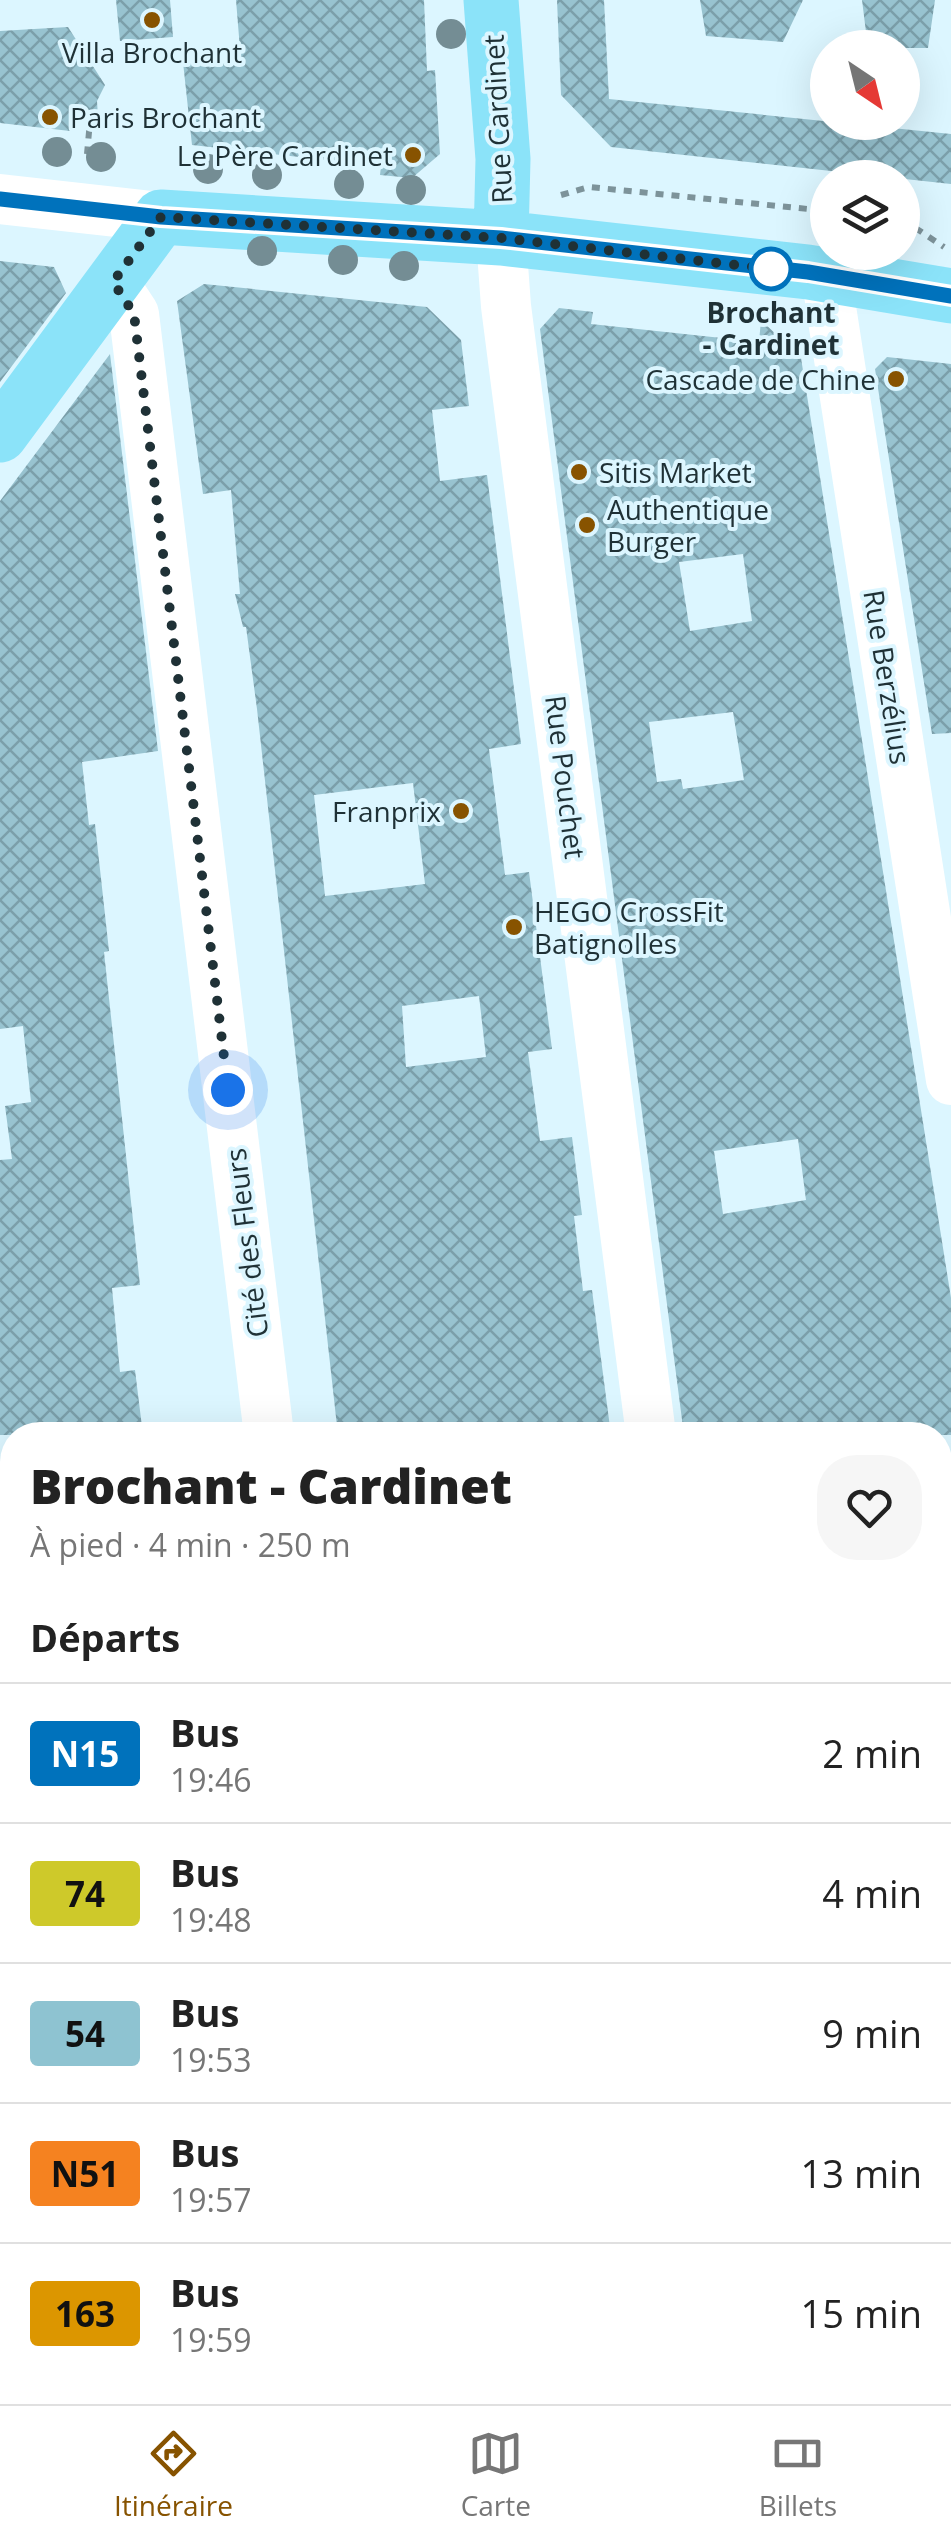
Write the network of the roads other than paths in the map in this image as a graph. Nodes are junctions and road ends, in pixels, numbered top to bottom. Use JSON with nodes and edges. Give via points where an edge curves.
{"nodes":[{"id":1,"x":491,"y":0,"type":"edge"},
{"id":2,"x":0,"y":199,"type":"edge"},
{"id":3,"x":161,"y":217,"type":"junction"},
{"id":4,"x":501,"y":238,"type":"junction"},
{"id":5,"x":826,"y":275,"type":"junction"},
{"id":6,"x":113,"y":282,"type":"junction"},
{"id":7,"x":951,"y":296,"type":"edge"},
{"id":8,"x":0,"y":436,"type":"edge"},
{"id":9,"x":951,"y":1080,"type":"edge"},
{"id":10,"x":267,"y":1422,"type":"edge"},
{"id":11,"x":650,"y":1422,"type":"edge"}],
"edges":[{"from":1,"to":4,"type":"main road","name":"Rue Cardinet","via":[[504,159]]},
{"from":2,"to":3,"type":"street"},
{"from":3,"to":4,"type":"main road"},
{"from":3,"to":6,"type":"main road"},
{"from":4,"to":5,"type":"main road"},
{"from":4,"to":11,"type":"street","name":"Rue Pouchet"},
{"from":5,"to":7,"type":"main road"},
{"from":5,"to":9,"type":"street","name":"Rue Berzélius"},
{"from":6,"to":8,"type":"main road"},
{"from":6,"to":10,"type":"street","name":"Cité des Fleurs","via":[[134,314]]}]}
